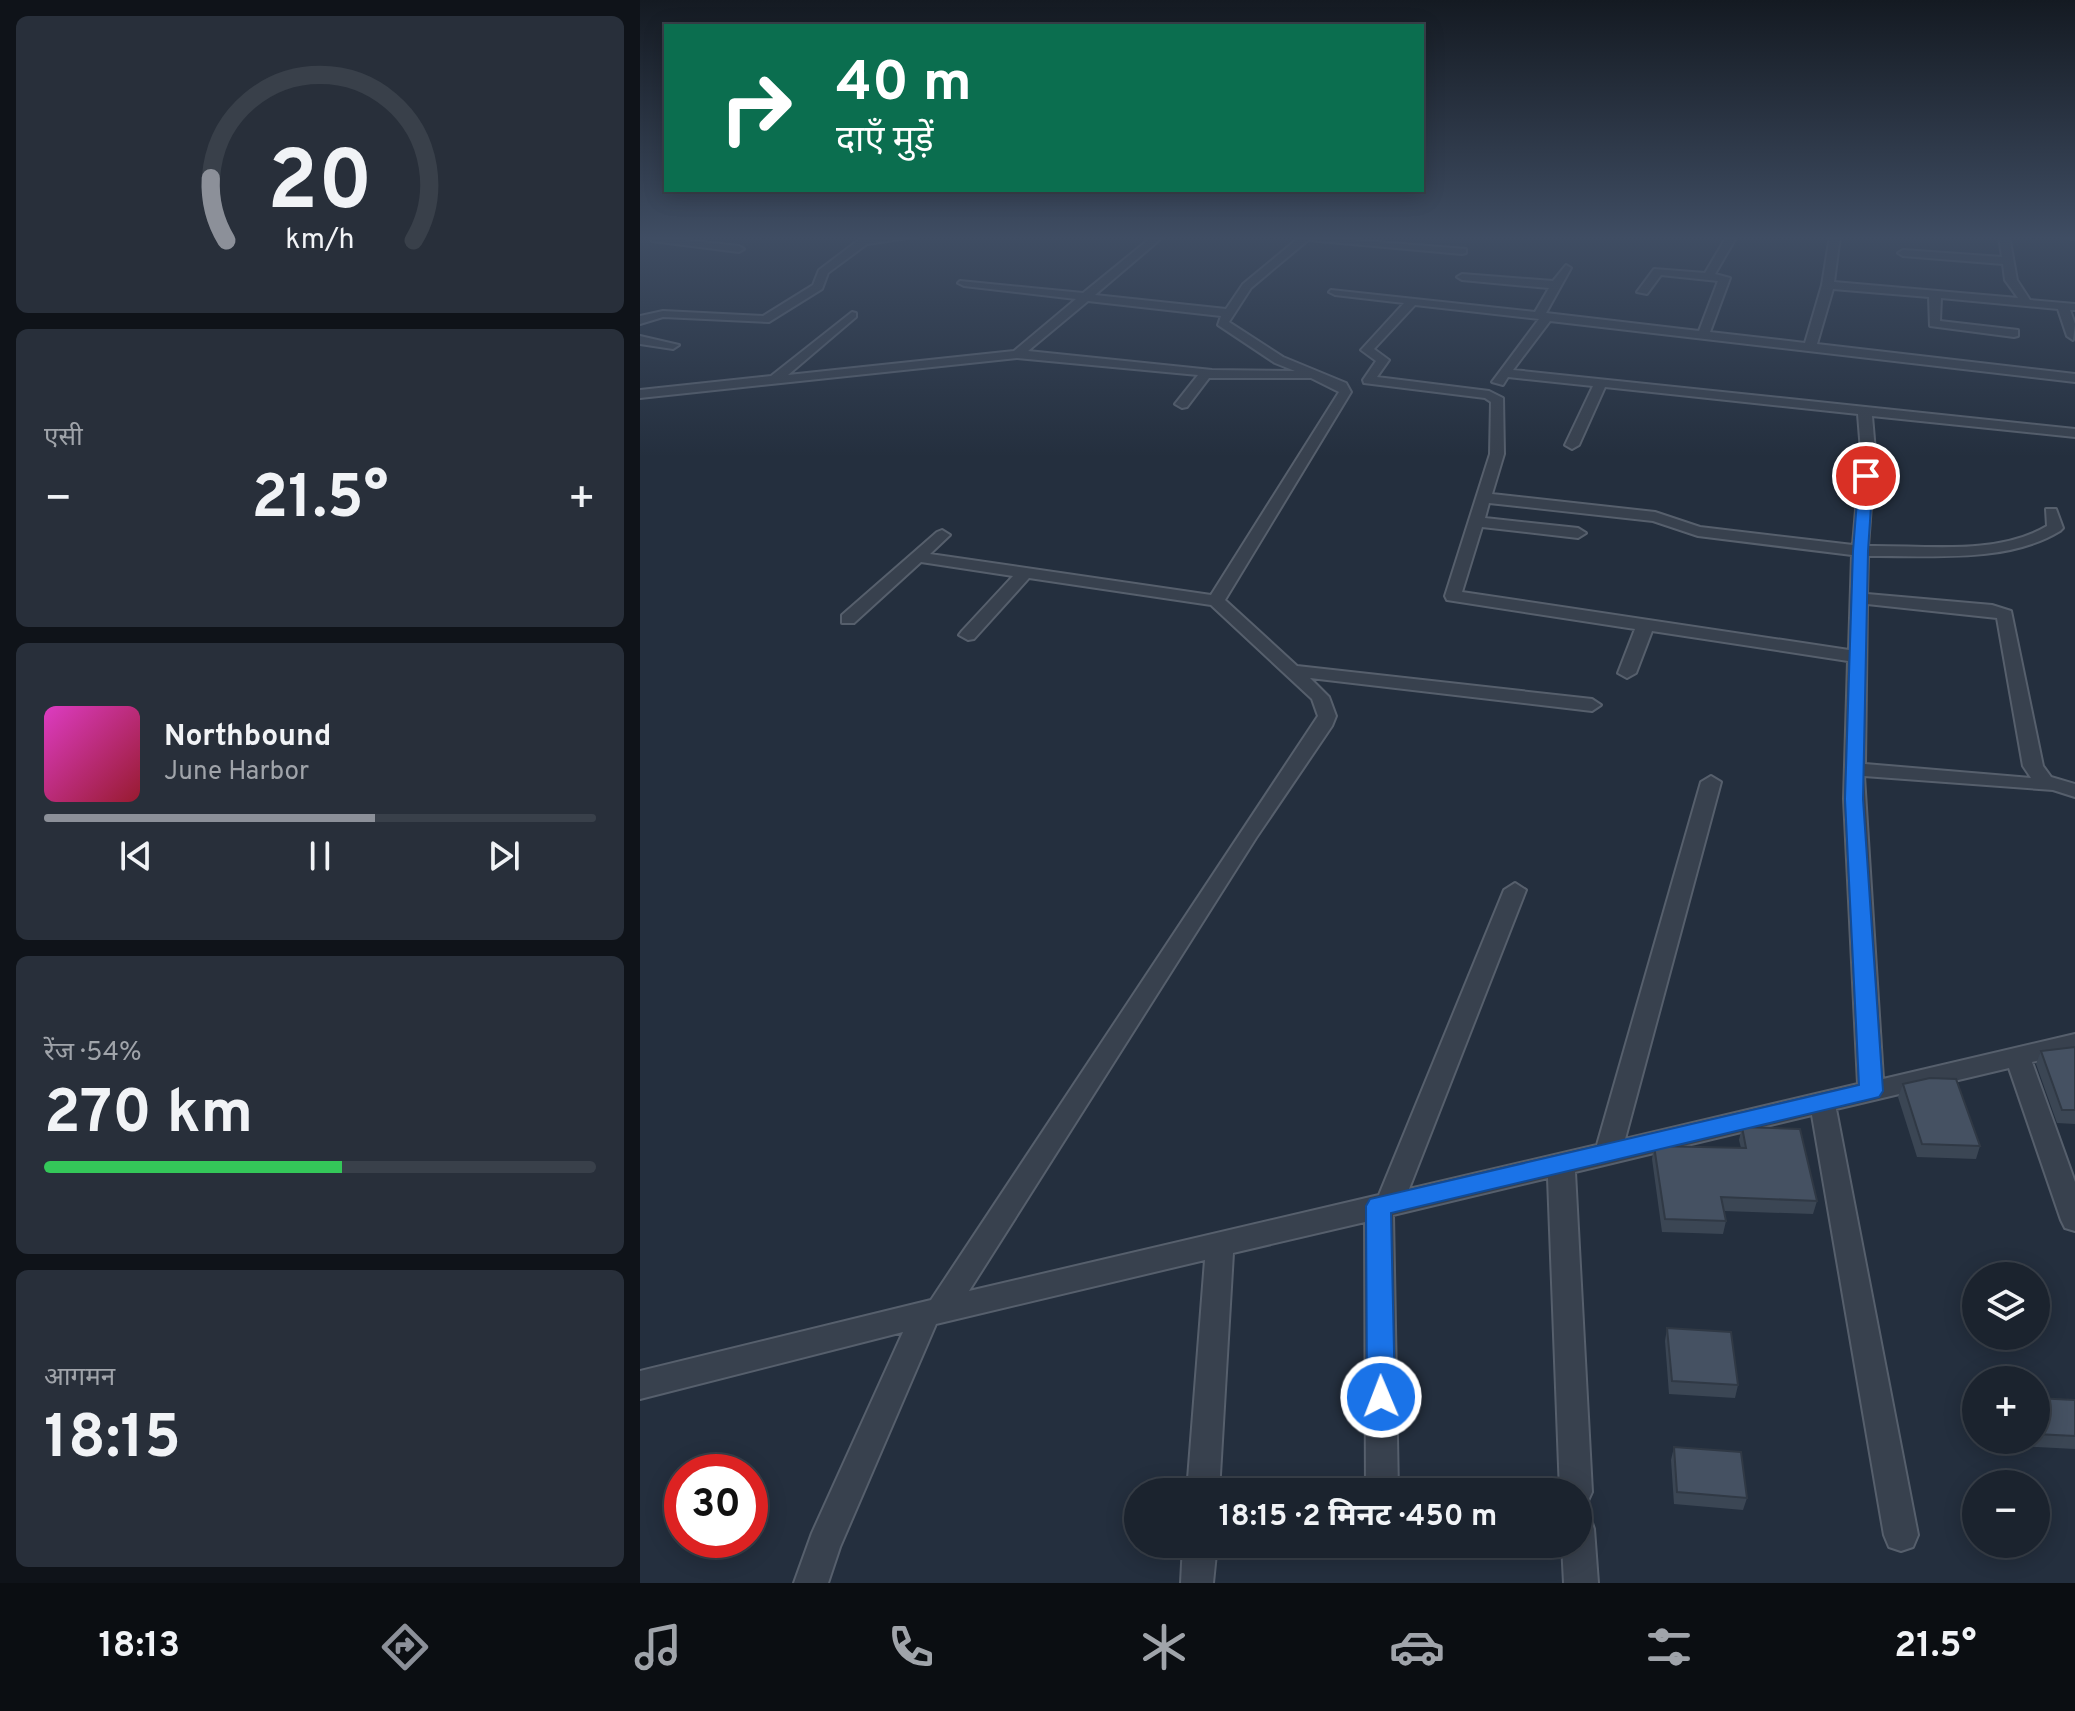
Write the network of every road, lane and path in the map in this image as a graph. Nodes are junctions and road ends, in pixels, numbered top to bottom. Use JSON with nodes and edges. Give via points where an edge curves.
{"nodes":[{"id":1,"x":781,"y":310,"type":"edge"},
{"id":2,"x":1071,"y":310,"type":"edge"},
{"id":3,"x":1198,"y":310,"type":"edge"},
{"id":4,"x":1230,"y":310,"type":"edge"},
{"id":5,"x":1404,"y":310,"type":"edge"},
{"id":6,"x":1488,"y":310,"type":"edge"},
{"id":7,"x":1545,"y":310,"type":"edge"},
{"id":8,"x":1714,"y":310,"type":"edge"},
{"id":9,"x":1821,"y":310,"type":"edge"},
{"id":10,"x":1934,"y":310,"type":"edge"},
{"id":11,"x":2070,"y":310,"type":"edge"},
{"id":12,"x":1228,"y":313,"type":"junction"},
{"id":13,"x":852,"y":315,"type":"dead end"},
{"id":14,"x":1542,"y":317,"type":"junction"},
{"id":15,"x":640,"y":320,"type":"edge"},
{"id":16,"x":2014,"y":333,"type":"dead end"},
{"id":17,"x":1703,"y":335,"type":"junction"},
{"id":18,"x":2073,"y":336,"type":"dead end"},
{"id":19,"x":640,"y":340,"type":"edge"},
{"id":20,"x":673,"y":345,"type":"dead end"},
{"id":21,"x":1810,"y":348,"type":"junction"},
{"id":22,"x":1017,"y":354,"type":"junction"},
{"id":23,"x":1505,"y":373,"type":"junction"},
{"id":24,"x":1207,"y":374,"type":"junction"},
{"id":25,"x":1316,"y":375,"type":"junction"},
{"id":26,"x":777,"y":377,"type":"junction"},
{"id":27,"x":2075,"y":378,"type":"edge"},
{"id":28,"x":1372,"y":383,"type":"junction"},
{"id":29,"x":1600,"y":384,"type":"junction"},
{"id":30,"x":1343,"y":387,"type":"junction"},
{"id":31,"x":640,"y":394,"type":"edge"},
{"id":32,"x":1489,"y":395,"type":"junction"},
{"id":33,"x":1182,"y":404,"type":"dead end"},
{"id":34,"x":1865,"y":413,"type":"junction"},
{"id":35,"x":2075,"y":433,"type":"edge"},
{"id":36,"x":1572,"y":445,"type":"dead end"},
{"id":37,"x":1484,"y":498,"type":"junction"},
{"id":38,"x":2051,"y":512,"type":"dead end"},
{"id":39,"x":1477,"y":522,"type":"junction"},
{"id":40,"x":1578,"y":533,"type":"dead end"},
{"id":41,"x":942,"y":535,"type":"dead end"},
{"id":42,"x":1860,"y":551,"type":"junction"},
{"id":43,"x":918,"y":557,"type":"junction"},
{"id":44,"x":1025,"y":573,"type":"junction"},
{"id":45,"x":1860,"y":598,"type":"junction"},
{"id":46,"x":1216,"y":601,"type":"junction"},
{"id":47,"x":848,"y":619,"type":"dead end"},
{"id":48,"x":1645,"y":626,"type":"junction"},
{"id":49,"x":968,"y":635,"type":"dead end"},
{"id":50,"x":1859,"y":657,"type":"junction"},
{"id":51,"x":1292,"y":671,"type":"junction"},
{"id":52,"x":1627,"y":673,"type":"dead end"},
{"id":53,"x":1592,"y":705,"type":"dead end"},
{"id":54,"x":1855,"y":769,"type":"junction"},
{"id":55,"x":1711,"y":782,"type":"dead end"},
{"id":56,"x":2054,"y":786,"type":"junction"},
{"id":57,"x":2075,"y":791,"type":"edge"},
{"id":58,"x":1515,"y":890,"type":"dead end"},
{"id":59,"x":2075,"y":1043,"type":"edge"},
{"id":60,"x":2017,"y":1056,"type":"junction"},
{"id":61,"x":1871,"y":1091,"type":"junction"},
{"id":62,"x":1822,"y":1102,"type":"junction"},
{"id":63,"x":1608,"y":1153,"type":"junction"},
{"id":64,"x":1561,"y":1164,"type":"junction"},
{"id":65,"x":1384,"y":1205,"type":"junction"},
{"id":66,"x":2075,"y":1220,"type":"edge"},
{"id":67,"x":1220,"y":1244,"type":"junction"},
{"id":68,"x":933,"y":1313,"type":"junction"},
{"id":69,"x":640,"y":1385,"type":"edge"},
{"id":70,"x":1204,"y":1478,"type":"edge"},
{"id":71,"x":1382,"y":1478,"type":"edge"},
{"id":72,"x":1575,"y":1478,"type":"edge"},
{"id":73,"x":1901,"y":1535,"type":"dead end"},
{"id":74,"x":1199,"y":1558,"type":"edge"},
{"id":75,"x":1580,"y":1558,"type":"edge"},
{"id":76,"x":1197,"y":1581,"type":"edge"},
{"id":77,"x":811,"y":1583,"type":"edge"},
{"id":78,"x":1581,"y":1583,"type":"edge"}],
"edges":[{"from":1,"to":15,"type":"street","via":[[765,320],[663,314]]},
{"from":2,"to":22,"type":"street"},
{"from":3,"to":12,"type":"street"},
{"from":4,"to":12,"type":"street"},
{"from":5,"to":28,"type":"street","via":[[1367,350],[1383,360],[1369,380]]},
{"from":6,"to":14,"type":"street"},
{"from":7,"to":14,"type":"street"},
{"from":8,"to":17,"type":"street"},
{"from":9,"to":21,"type":"street"},
{"from":10,"to":16,"type":"street","via":[[1934,324]]},
{"from":11,"to":18,"type":"street"},
{"from":12,"to":25,"type":"street","via":[[1225,326],[1279,360]]},
{"from":13,"to":26,"type":"street"},
{"from":14,"to":17,"type":"street"},
{"from":14,"to":23,"type":"street"},
{"from":17,"to":21,"type":"street"},
{"from":19,"to":20,"type":"street"},
{"from":21,"to":27,"type":"street"},
{"from":22,"to":24,"type":"street"},
{"from":22,"to":26,"type":"street"},
{"from":23,"to":29,"type":"street"},
{"from":23,"to":32,"type":"street"},
{"from":24,"to":25,"type":"street"},
{"from":24,"to":33,"type":"street"},
{"from":25,"to":30,"type":"street"},
{"from":26,"to":31,"type":"street"},
{"from":28,"to":30,"type":"street"},
{"from":28,"to":32,"type":"street"},
{"from":29,"to":34,"type":"street"},
{"from":29,"to":36,"type":"street"},
{"from":30,"to":46,"type":"street","via":[[1345,392],[1278,506]]},
{"from":32,"to":37,"type":"street","via":[[1498,401],[1497,454]]},
{"from":34,"to":35,"type":"street"},
{"from":34,"to":42,"type":"street","via":[[1868,451]]},
{"from":37,"to":39,"type":"street"},
{"from":37,"to":42,"type":"street","via":[[1655,517],[1698,531]]},
{"from":38,"to":42,"type":"street","via":[[2055,528],[2035,540],[1985,549]]},
{"from":39,"to":40,"type":"street"},
{"from":39,"to":48,"type":"street","via":[[1453,596]]},
{"from":41,"to":43,"type":"street"},
{"from":42,"to":45,"type":"street"},
{"from":43,"to":44,"type":"street"},
{"from":43,"to":47,"type":"street"},
{"from":44,"to":46,"type":"street"},
{"from":44,"to":49,"type":"street"},
{"from":45,"to":50,"type":"street"},
{"from":45,"to":56,"type":"street","via":[[2005,615],[2033,766]]},
{"from":46,"to":51,"type":"street"},
{"from":48,"to":50,"type":"street"},
{"from":48,"to":52,"type":"street"},
{"from":50,"to":54,"type":"street"},
{"from":51,"to":53,"type":"street"},
{"from":51,"to":68,"type":"street","via":[[1325,705],[1323,726]]},
{"from":54,"to":56,"type":"street"},
{"from":54,"to":61,"type":"street"},
{"from":55,"to":63,"type":"street"},
{"from":56,"to":57,"type":"street"},
{"from":58,"to":65,"type":"street"},
{"from":59,"to":60,"type":"street"},
{"from":60,"to":61,"type":"street"},
{"from":60,"to":66,"type":"street"},
{"from":61,"to":62,"type":"street"},
{"from":62,"to":63,"type":"street"},
{"from":62,"to":73,"type":"street"},
{"from":63,"to":64,"type":"street"},
{"from":64,"to":65,"type":"street"},
{"from":64,"to":72,"type":"street"},
{"from":65,"to":67,"type":"street"},
{"from":65,"to":71,"type":"street"},
{"from":67,"to":68,"type":"street"},
{"from":67,"to":70,"type":"street"},
{"from":68,"to":69,"type":"street"},
{"from":68,"to":77,"type":"street"},
{"from":74,"to":76,"type":"street"},
{"from":75,"to":78,"type":"street"}]}
